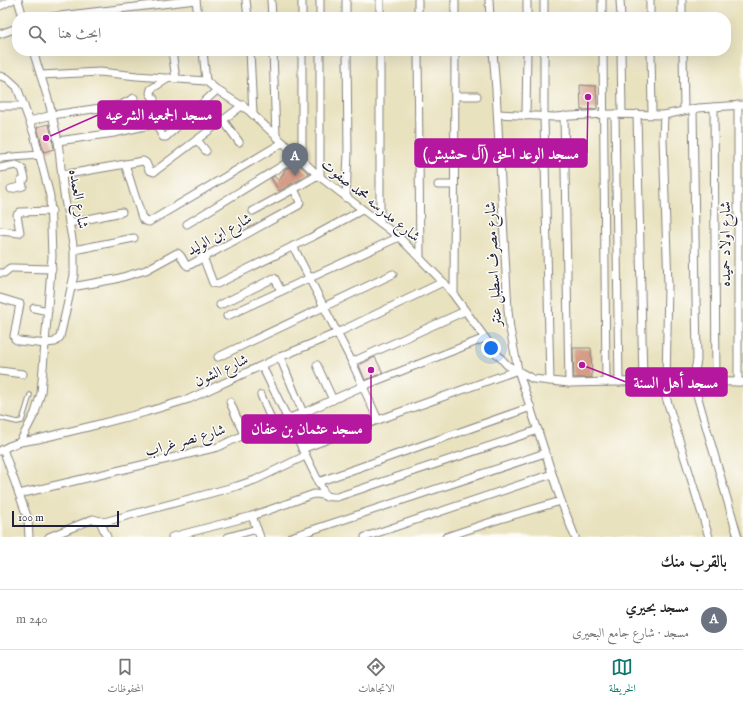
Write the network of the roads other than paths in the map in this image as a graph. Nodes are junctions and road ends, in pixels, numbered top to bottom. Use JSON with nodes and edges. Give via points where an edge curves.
{"nodes":[{"id":1,"x":12,"y":0,"type":"edge"},
{"id":2,"x":18,"y":0,"type":"edge"},
{"id":3,"x":196,"y":0,"type":"edge"},
{"id":4,"x":246,"y":0,"type":"edge"},
{"id":5,"x":271,"y":0,"type":"edge"},
{"id":6,"x":302,"y":0,"type":"edge"},
{"id":7,"x":320,"y":0,"type":"edge"},
{"id":8,"x":346,"y":0,"type":"edge"},
{"id":9,"x":380,"y":0,"type":"edge"},
{"id":10,"x":418,"y":0,"type":"edge"},
{"id":11,"x":455,"y":0,"type":"edge"},
{"id":12,"x":489,"y":0,"type":"edge"},
{"id":13,"x":527,"y":0,"type":"edge"},
{"id":14,"x":544,"y":0,"type":"edge"},
{"id":15,"x":602,"y":0,"type":"edge"},
{"id":16,"x":620,"y":0,"type":"edge"},
{"id":17,"x":650,"y":0,"type":"edge"},
{"id":18,"x":682,"y":0,"type":"edge"},
{"id":19,"x":153,"y":3,"type":"edge"},
{"id":20,"x":0,"y":6,"type":"edge"},
{"id":21,"x":21,"y":12,"type":"edge"},
{"id":22,"x":87,"y":12,"type":"edge"},
{"id":23,"x":197,"y":12,"type":"edge"},
{"id":24,"x":247,"y":12,"type":"edge"},
{"id":25,"x":272,"y":12,"type":"edge"},
{"id":26,"x":302,"y":12,"type":"edge"},
{"id":27,"x":320,"y":12,"type":"edge"},
{"id":28,"x":346,"y":12,"type":"edge"},
{"id":29,"x":380,"y":12,"type":"edge"},
{"id":30,"x":418,"y":12,"type":"edge"},
{"id":31,"x":455,"y":12,"type":"edge"},
{"id":32,"x":490,"y":12,"type":"edge"},
{"id":33,"x":527,"y":12,"type":"edge"},
{"id":34,"x":544,"y":12,"type":"edge"},
{"id":35,"x":602,"y":12,"type":"edge"},
{"id":36,"x":620,"y":12,"type":"edge"},
{"id":37,"x":650,"y":12,"type":"edge"},
{"id":38,"x":682,"y":12,"type":"edge"},
{"id":39,"x":12,"y":30,"type":"edge"},
{"id":40,"x":0,"y":34,"type":"edge"},
{"id":41,"x":35,"y":56,"type":"edge"},
{"id":42,"x":172,"y":56,"type":"edge"},
{"id":43,"x":204,"y":56,"type":"edge"},
{"id":44,"x":250,"y":56,"type":"edge"},
{"id":45,"x":273,"y":56,"type":"edge"},
{"id":46,"x":302,"y":56,"type":"edge"},
{"id":47,"x":320,"y":56,"type":"edge"},
{"id":48,"x":347,"y":56,"type":"edge"},
{"id":49,"x":380,"y":56,"type":"edge"},
{"id":50,"x":418,"y":56,"type":"edge"},
{"id":51,"x":455,"y":56,"type":"edge"},
{"id":52,"x":493,"y":56,"type":"edge"},
{"id":53,"x":527,"y":56,"type":"edge"},
{"id":54,"x":544,"y":56,"type":"edge"},
{"id":55,"x":603,"y":56,"type":"edge"},
{"id":56,"x":621,"y":56,"type":"edge"},
{"id":57,"x":651,"y":56,"type":"edge"},
{"id":58,"x":683,"y":56,"type":"edge"},
{"id":59,"x":41,"y":75,"type":"junction"},
{"id":60,"x":0,"y":76,"type":"edge"},
{"id":61,"x":172,"y":78,"type":"junction"},
{"id":62,"x":206,"y":81,"type":"junction"},
{"id":63,"x":217,"y":90,"type":"junction"},
{"id":64,"x":455,"y":96,"type":"junction"},
{"id":65,"x":477,"y":96,"type":"dead end"},
{"id":66,"x":134,"y":98,"type":"dead end"},
{"id":67,"x":154,"y":99,"type":"dead end"},
{"id":68,"x":243,"y":105,"type":"junction"},
{"id":69,"x":741,"y":105,"type":"edge"},
{"id":70,"x":0,"y":106,"type":"edge"},
{"id":71,"x":24,"y":106,"type":"junction"},
{"id":72,"x":714,"y":107,"type":"junction"},
{"id":73,"x":693,"y":109,"type":"junction"},
{"id":74,"x":684,"y":110,"type":"junction"},
{"id":75,"x":253,"y":114,"type":"junction"},
{"id":76,"x":498,"y":114,"type":"junction"},
{"id":77,"x":604,"y":114,"type":"junction"},
{"id":78,"x":619,"y":114,"type":"junction"},
{"id":79,"x":637,"y":114,"type":"junction"},
{"id":80,"x":652,"y":114,"type":"junction"},
{"id":81,"x":52,"y":115,"type":"junction"},
{"id":82,"x":664,"y":115,"type":"junction"},
{"id":83,"x":526,"y":116,"type":"junction"},
{"id":84,"x":564,"y":116,"type":"junction"},
{"id":85,"x":544,"y":117,"type":"junction"},
{"id":86,"x":223,"y":120,"type":"junction"},
{"id":87,"x":30,"y":121,"type":"junction"},
{"id":88,"x":276,"y":137,"type":"junction"},
{"id":89,"x":197,"y":140,"type":"junction"},
{"id":90,"x":58,"y":141,"type":"junction"},
{"id":91,"x":239,"y":142,"type":"dead end"},
{"id":92,"x":282,"y":143,"type":"junction"},
{"id":93,"x":206,"y":151,"type":"dead end"},
{"id":94,"x":40,"y":155,"type":"junction"},
{"id":95,"x":15,"y":157,"type":"junction"},
{"id":96,"x":0,"y":158,"type":"edge"},
{"id":97,"x":300,"y":158,"type":"junction"},
{"id":98,"x":125,"y":164,"type":"junction"},
{"id":99,"x":16,"y":165,"type":"junction"},
{"id":100,"x":0,"y":168,"type":"edge"},
{"id":101,"x":62,"y":175,"type":"junction"},
{"id":102,"x":319,"y":176,"type":"junction"},
{"id":103,"x":438,"y":185,"type":"dead end"},
{"id":104,"x":454,"y":185,"type":"junction"},
{"id":105,"x":11,"y":189,"type":"dead end"},
{"id":106,"x":294,"y":189,"type":"junction"},
{"id":107,"x":64,"y":194,"type":"junction"},
{"id":108,"x":50,"y":196,"type":"junction"},
{"id":109,"x":346,"y":198,"type":"junction"},
{"id":110,"x":362,"y":210,"type":"junction"},
{"id":111,"x":52,"y":211,"type":"junction"},
{"id":112,"x":253,"y":211,"type":"dead end"},
{"id":113,"x":122,"y":212,"type":"dead end"},
{"id":114,"x":380,"y":222,"type":"junction"},
{"id":115,"x":69,"y":223,"type":"junction"},
{"id":116,"x":187,"y":224,"type":"dead end"},
{"id":117,"x":0,"y":231,"type":"edge"},
{"id":118,"x":399,"y":237,"type":"junction"},
{"id":119,"x":134,"y":238,"type":"dead end"},
{"id":120,"x":293,"y":246,"type":"junction"},
{"id":121,"x":74,"y":250,"type":"junction"},
{"id":122,"x":203,"y":257,"type":"junction"},
{"id":123,"x":420,"y":259,"type":"junction"},
{"id":124,"x":52,"y":270,"type":"junction"},
{"id":125,"x":0,"y":273,"type":"edge"},
{"id":126,"x":393,"y":274,"type":"dead end"},
{"id":127,"x":309,"y":279,"type":"junction"},
{"id":128,"x":442,"y":282,"type":"junction"},
{"id":129,"x":72,"y":287,"type":"junction"},
{"id":130,"x":281,"y":291,"type":"junction"},
{"id":131,"x":454,"y":294,"type":"junction"},
{"id":132,"x":0,"y":298,"type":"edge"},
{"id":133,"x":220,"y":305,"type":"dead end"},
{"id":134,"x":322,"y":307,"type":"junction"},
{"id":135,"x":34,"y":308,"type":"dead end"},
{"id":136,"x":48,"y":311,"type":"junction"},
{"id":137,"x":465,"y":311,"type":"junction"},
{"id":138,"x":227,"y":316,"type":"dead end"},
{"id":139,"x":337,"y":333,"type":"junction"},
{"id":140,"x":485,"y":338,"type":"junction"},
{"id":141,"x":46,"y":343,"type":"junction"},
{"id":142,"x":218,"y":357,"type":"dead end"},
{"id":143,"x":280,"y":357,"type":"junction"},
{"id":144,"x":352,"y":362,"type":"junction"},
{"id":145,"x":317,"y":365,"type":"dead end"},
{"id":146,"x":262,"y":366,"type":"junction"},
{"id":147,"x":518,"y":370,"type":"junction"},
{"id":148,"x":0,"y":371,"type":"edge"},
{"id":149,"x":23,"y":374,"type":"dead end"},
{"id":150,"x":550,"y":381,"type":"junction"},
{"id":151,"x":643,"y":381,"type":"junction"},
{"id":152,"x":664,"y":381,"type":"junction"},
{"id":153,"x":606,"y":382,"type":"junction"},
{"id":154,"x":619,"y":382,"type":"junction"},
{"id":155,"x":693,"y":382,"type":"junction"},
{"id":156,"x":716,"y":382,"type":"junction"},
{"id":157,"x":741,"y":382,"type":"edge"},
{"id":158,"x":570,"y":383,"type":"junction"},
{"id":159,"x":363,"y":386,"type":"junction"},
{"id":160,"x":30,"y":395,"type":"dead end"},
{"id":161,"x":261,"y":395,"type":"dead end"},
{"id":162,"x":333,"y":400,"type":"junction"},
{"id":163,"x":230,"y":402,"type":"dead end"},
{"id":164,"x":28,"y":403,"type":"junction"},
{"id":165,"x":37,"y":407,"type":"junction"},
{"id":166,"x":531,"y":407,"type":"junction"},
{"id":167,"x":303,"y":413,"type":"junction"},
{"id":168,"x":0,"y":418,"type":"edge"},
{"id":169,"x":288,"y":418,"type":"junction"},
{"id":170,"x":378,"y":420,"type":"junction"},
{"id":171,"x":273,"y":424,"type":"junction"},
{"id":172,"x":538,"y":430,"type":"junction"},
{"id":173,"x":244,"y":435,"type":"junction"},
{"id":174,"x":20,"y":442,"type":"junction"},
{"id":175,"x":2,"y":450,"type":"edge"},
{"id":176,"x":304,"y":452,"type":"junction"},
{"id":177,"x":545,"y":453,"type":"junction"},
{"id":178,"x":552,"y":474,"type":"junction"},
{"id":179,"x":318,"y":482,"type":"junction"},
{"id":180,"x":19,"y":494,"type":"junction"},
{"id":181,"x":324,"y":496,"type":"junction"},
{"id":182,"x":561,"y":501,"type":"junction"},
{"id":183,"x":252,"y":516,"type":"junction"},
{"id":184,"x":100,"y":521,"type":"junction"},
{"id":185,"x":257,"y":529,"type":"junction"},
{"id":186,"x":65,"y":534,"type":"edge"},
{"id":187,"x":29,"y":537,"type":"edge"},
{"id":188,"x":49,"y":537,"type":"edge"},
{"id":189,"x":107,"y":537,"type":"edge"},
{"id":190,"x":172,"y":537,"type":"edge"},
{"id":191,"x":228,"y":537,"type":"edge"},
{"id":192,"x":260,"y":537,"type":"edge"},
{"id":193,"x":291,"y":537,"type":"edge"},
{"id":194,"x":365,"y":537,"type":"edge"},
{"id":195,"x":446,"y":537,"type":"edge"},
{"id":196,"x":574,"y":537,"type":"edge"},
{"id":197,"x":709,"y":537,"type":"edge"},
{"id":198,"x":738,"y":537,"type":"edge"}],
"edges":[{"from":1,"to":20,"type":"street"},
{"from":2,"to":21,"type":"street"},
{"from":3,"to":19,"type":"street"},
{"from":3,"to":23,"type":"street"},
{"from":4,"to":24,"type":"street"},
{"from":5,"to":25,"type":"street"},
{"from":6,"to":26,"type":"street"},
{"from":7,"to":27,"type":"street"},
{"from":8,"to":28,"type":"street"},
{"from":9,"to":29,"type":"street"},
{"from":10,"to":30,"type":"street"},
{"from":11,"to":31,"type":"street"},
{"from":12,"to":32,"type":"street"},
{"from":13,"to":33,"type":"street"},
{"from":14,"to":34,"type":"street"},
{"from":15,"to":35,"type":"street"},
{"from":16,"to":36,"type":"street"},
{"from":17,"to":37,"type":"street"},
{"from":18,"to":38,"type":"street"},
{"from":19,"to":22,"type":"street"},
{"from":39,"to":40,"type":"street"},
{"from":41,"to":59,"type":"street","name":"شارع العمده"},
{"from":42,"to":61,"type":"street"},
{"from":43,"to":62,"type":"street"},
{"from":44,"to":75,"type":"street"},
{"from":45,"to":88,"type":"street"},
{"from":46,"to":97,"type":"street"},
{"from":47,"to":102,"type":"street"},
{"from":48,"to":109,"type":"street"},
{"from":49,"to":114,"type":"street"},
{"from":50,"to":123,"type":"street"},
{"from":51,"to":64,"type":"street"},
{"from":52,"to":76,"type":"street","name":"شارع مصرف اسطبل عنتر"},
{"from":53,"to":83,"type":"street"},
{"from":54,"to":85,"type":"street"},
{"from":55,"to":77,"type":"street"},
{"from":56,"to":78,"type":"street"},
{"from":57,"to":80,"type":"street"},
{"from":58,"to":74,"type":"street"},
{"from":59,"to":61,"type":"street","via":[[100,72]]},
{"from":59,"to":81,"type":"street","name":"شارع العمده"},
{"from":60,"to":71,"type":"street","name":"شارع العمده","via":[[13,82]]},
{"from":61,"to":62,"type":"street"},
{"from":61,"to":67,"type":"street","via":[[151,89],[150,93]]},
{"from":62,"to":63,"type":"street","name":"شارع مدرسه محمد صفوت"},
{"from":63,"to":68,"type":"street","name":"شارع مدرسه محمد صفوت"},
{"from":63,"to":90,"type":"street","via":[[166,137],[163,137],[154,124]]},
{"from":64,"to":65,"type":"street"},
{"from":64,"to":104,"type":"street"},
{"from":66,"to":81,"type":"street","via":[[114,106]]},
{"from":68,"to":75,"type":"street","name":"شارع مدرسه محمد صفوت"},
{"from":68,"to":86,"type":"street"},
{"from":69,"to":72,"type":"street"},
{"from":69,"to":157,"type":"street","name":"شارع اولاد حميده"},
{"from":70,"to":71,"type":"street"},
{"from":71,"to":87,"type":"street","name":"شارع العمده"},
{"from":72,"to":73,"type":"street"},
{"from":72,"to":156,"type":"street"},
{"from":73,"to":74,"type":"street"},
{"from":73,"to":155,"type":"street","via":[[697,360]]},
{"from":74,"to":82,"type":"street"},
{"from":75,"to":88,"type":"street","name":"شارع مدرسه محمد صفوت"},
{"from":76,"to":83,"type":"street"},
{"from":76,"to":147,"type":"street","name":"شارع مصرف اسطبل عنتر","via":[[508,310]]},
{"from":77,"to":78,"type":"street"},
{"from":77,"to":84,"type":"street"},
{"from":77,"to":153,"type":"street"},
{"from":78,"to":79,"type":"street"},
{"from":78,"to":154,"type":"street"},
{"from":79,"to":80,"type":"street"},
{"from":79,"to":151,"type":"street"},
{"from":80,"to":82,"type":"street"},
{"from":81,"to":87,"type":"street"},
{"from":81,"to":90,"type":"street","name":"شارع العمده"},
{"from":82,"to":152,"type":"street","via":[[668,286]]},
{"from":83,"to":85,"type":"street"},
{"from":84,"to":85,"type":"street"},
{"from":84,"to":158,"type":"street"},
{"from":85,"to":150,"type":"street"},
{"from":86,"to":89,"type":"street"},
{"from":86,"to":91,"type":"street"},
{"from":87,"to":94,"type":"street","name":"شارع العمده"},
{"from":88,"to":92,"type":"street","name":"شارع مدرسه محمد صفوت"},
{"from":89,"to":93,"type":"street"},
{"from":89,"to":98,"type":"street","via":[[154,172],[149,170],[143,161]]},
{"from":90,"to":101,"type":"street","name":"شارع العمده"},
{"from":92,"to":97,"type":"street","name":"شارع مدرسه محمد صفوت"},
{"from":92,"to":98,"type":"street","via":[[149,222],[142,218]]},
{"from":94,"to":95,"type":"street"},
{"from":94,"to":108,"type":"street","name":"شارع العمده"},
{"from":95,"to":96,"type":"street"},
{"from":95,"to":99,"type":"street"},
{"from":97,"to":102,"type":"street","name":"شارع مدرسه محمد صفوت"},
{"from":97,"to":116,"type":"street"},
{"from":98,"to":101,"type":"street"},
{"from":99,"to":100,"type":"street"},
{"from":99,"to":105,"type":"street","via":[[22,168],[25,179],[21,181],[22,186]]},
{"from":101,"to":107,"type":"street","name":"شارع العمده"},
{"from":102,"to":106,"type":"street"},
{"from":102,"to":109,"type":"street","name":"شارع مدرسه محمد صفوت"},
{"from":103,"to":104,"type":"street"},
{"from":104,"to":131,"type":"street"},
{"from":106,"to":112,"type":"street"},
{"from":106,"to":122,"type":"street","name":"شارع ابن الوليد","via":[[299,205]]},
{"from":107,"to":108,"type":"street"},
{"from":107,"to":115,"type":"street","name":"شارع العمده"},
{"from":108,"to":111,"type":"street","name":"شارع العمده"},
{"from":109,"to":110,"type":"street","name":"شارع مدرسه محمد صفوت"},
{"from":110,"to":114,"type":"street","name":"شارع مدرسه محمد صفوت"},
{"from":110,"to":120,"type":"street"},
{"from":111,"to":117,"type":"street","via":[[20,212],[17,215],[19,233]]},
{"from":111,"to":124,"type":"street","name":"شارع العمده"},
{"from":113,"to":115,"type":"street"},
{"from":114,"to":118,"type":"street","name":"شارع مدرسه محمد صفوت"},
{"from":115,"to":121,"type":"street","name":"شارع العمده"},
{"from":118,"to":123,"type":"street","name":"شارع مدرسه محمد صفوت"},
{"from":118,"to":127,"type":"street"},
{"from":119,"to":121,"type":"street"},
{"from":120,"to":122,"type":"street","via":[[217,284],[214,283]]},
{"from":120,"to":127,"type":"street"},
{"from":121,"to":129,"type":"street","name":"شارع العمده"},
{"from":122,"to":129,"type":"street","name":"شارع ابن الوليد","via":[[187,266],[177,253],[146,270],[116,279]]},
{"from":123,"to":128,"type":"street","name":"شارع مدرسه محمد صفوت"},
{"from":124,"to":125,"type":"street","via":[[13,268]]},
{"from":124,"to":136,"type":"street","name":"شارع العمده"},
{"from":126,"to":134,"type":"street"},
{"from":127,"to":130,"type":"street"},
{"from":127,"to":134,"type":"street"},
{"from":128,"to":131,"type":"street","name":"شارع مدرسه محمد صفوت"},
{"from":128,"to":139,"type":"street","name":"شارع الشون"},
{"from":129,"to":141,"type":"street","name":"شارع العمده","via":[[60,337],[55,342]]},
{"from":130,"to":133,"type":"street","via":[[274,278]]},
{"from":130,"to":138,"type":"street"},
{"from":131,"to":137,"type":"street","name":"شارع مدرسه محمد صفوت"},
{"from":132,"to":141,"type":"street","via":[[20,304],[15,339]]},
{"from":134,"to":139,"type":"street"},
{"from":134,"to":142,"type":"street"},
{"from":135,"to":136,"type":"street"},
{"from":136,"to":141,"type":"street","name":"شارع العمده"},
{"from":137,"to":140,"type":"street","name":"شارع مدرسه محمد صفوت"},
{"from":137,"to":144,"type":"street"},
{"from":139,"to":143,"type":"street","name":"شارع الشون"},
{"from":139,"to":144,"type":"street"},
{"from":140,"to":147,"type":"street","name":"شارع مدرسه محمد صفوت","via":[[507,365]]},
{"from":140,"to":159,"type":"street","name":"شارع نصر غراب"},
{"from":141,"to":165,"type":"street","name":"شارع العمده","via":[[41,393]]},
{"from":143,"to":146,"type":"street","name":"شارع الشون"},
{"from":143,"to":167,"type":"street"},
{"from":144,"to":159,"type":"street"},
{"from":145,"to":162,"type":"street"},
{"from":146,"to":169,"type":"street"},
{"from":146,"to":174,"type":"street","name":"شارع الشون","via":[[203,393],[160,408]]},
{"from":147,"to":150,"type":"street","name":"شارع مدرسه محمد صفوت","via":[[533,378]]},
{"from":147,"to":166,"type":"street","name":"شارع مصرف اسطبل عنتر"},
{"from":147,"to":170,"type":"street"},
{"from":148,"to":149,"type":"street"},
{"from":150,"to":158,"type":"street","name":"شارع مدرسه محمد صفوت"},
{"from":151,"to":152,"type":"street","name":"شارع مدرسه محمد صفوت"},
{"from":151,"to":154,"type":"street","name":"شارع مدرسه محمد صفوت"},
{"from":152,"to":155,"type":"street","name":"شارع مدرسه محمد صفوت"},
{"from":152,"to":197,"type":"street"},
{"from":153,"to":154,"type":"street","name":"شارع مدرسه محمد صفوت"},
{"from":153,"to":158,"type":"street","name":"شارع مدرسه محمد صفوت"},
{"from":155,"to":156,"type":"street","name":"شارع مدرسه محمد صفوت"},
{"from":155,"to":198,"type":"street"},
{"from":156,"to":157,"type":"street","name":"شارع مدرسه محمد صفوت"},
{"from":159,"to":162,"type":"street","name":"شارع نصر غراب"},
{"from":159,"to":170,"type":"street"},
{"from":160,"to":164,"type":"lane"},
{"from":161,"to":171,"type":"street"},
{"from":162,"to":167,"type":"street","name":"شارع نصر غراب"},
{"from":163,"to":173,"type":"street"},
{"from":164,"to":165,"type":"lane"},
{"from":164,"to":168,"type":"lane","via":[[21,422]]},
{"from":165,"to":174,"type":"street","name":"شارع العمده"},
{"from":166,"to":172,"type":"street","name":"شارع مصرف اسطبل عنتر"},
{"from":166,"to":179,"type":"street"},
{"from":167,"to":169,"type":"street","name":"شارع نصر غراب"},
{"from":169,"to":171,"type":"street","name":"شارع نصر غراب"},
{"from":169,"to":176,"type":"street"},
{"from":170,"to":176,"type":"street"},
{"from":171,"to":173,"type":"street","name":"شارع نصر غراب"},
{"from":172,"to":177,"type":"street","name":"شارع مصرف اسطبل عنتر"},
{"from":172,"to":181,"type":"street","via":[[337,497]]},
{"from":173,"to":180,"type":"street","name":"شارع نصر غراب","via":[[210,450]]},
{"from":174,"to":175,"type":"street","name":"شارع الشون"},
{"from":175,"to":180,"type":"street"},
{"from":176,"to":179,"type":"street"},
{"from":176,"to":184,"type":"street","via":[[255,480]]},
{"from":177,"to":178,"type":"street","name":"شارع مصرف اسطبل عنتر"},
{"from":177,"to":193,"type":"street"},
{"from":178,"to":182,"type":"street","name":"شارع مصرف اسطبل عنتر"},
{"from":178,"to":194,"type":"street"},
{"from":179,"to":181,"type":"street"},
{"from":180,"to":187,"type":"street","via":[[28,519]]},
{"from":181,"to":183,"type":"street","via":[[314,494]]},
{"from":182,"to":195,"type":"street"},
{"from":182,"to":196,"type":"street","name":"شارع مصرف اسطبل عنتر"},
{"from":183,"to":185,"type":"street"},
{"from":183,"to":190,"type":"street"},
{"from":184,"to":186,"type":"street","via":[[93,519]]},
{"from":184,"to":189,"type":"street"},
{"from":185,"to":191,"type":"street"},
{"from":185,"to":192,"type":"street"},
{"from":186,"to":188,"type":"street"}]}
